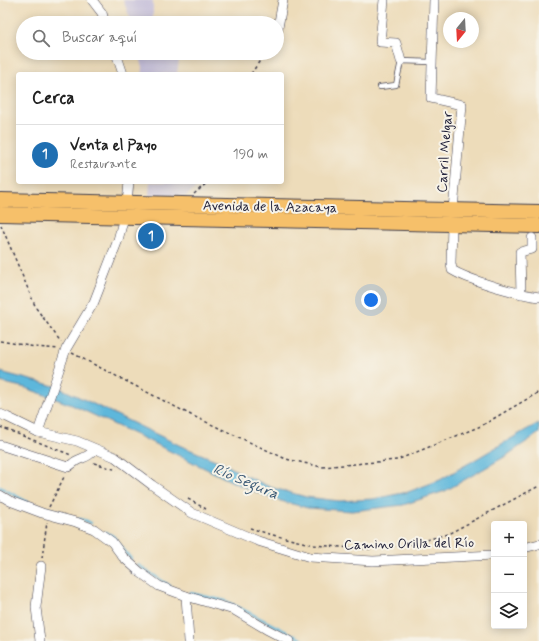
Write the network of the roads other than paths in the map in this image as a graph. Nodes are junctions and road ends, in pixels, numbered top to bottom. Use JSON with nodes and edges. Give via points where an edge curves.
{"nodes":[{"id":1,"x":92,"y":0,"type":"edge"},
{"id":2,"x":283,"y":0,"type":"edge"},
{"id":3,"x":384,"y":0,"type":"edge"},
{"id":4,"x":434,"y":0,"type":"edge"},
{"id":5,"x":103,"y":16,"type":"edge"},
{"id":6,"x":280,"y":16,"type":"edge"},
{"id":7,"x":118,"y":60,"type":"edge"},
{"id":8,"x":402,"y":61,"type":"junction"},
{"id":9,"x":432,"y":62,"type":"junction"},
{"id":10,"x":122,"y":72,"type":"edge"},
{"id":11,"x":380,"y":87,"type":"dead end"},
{"id":12,"x":129,"y":184,"type":"edge"},
{"id":13,"x":0,"y":200,"type":"edge"},
{"id":14,"x":127,"y":203,"type":"junction"},
{"id":15,"x":453,"y":210,"type":"junction"},
{"id":16,"x":539,"y":212,"type":"edge"},
{"id":17,"x":0,"y":214,"type":"edge"},
{"id":18,"x":124,"y":217,"type":"junction"},
{"id":19,"x":452,"y":224,"type":"junction"},
{"id":20,"x":536,"y":232,"type":"edge"},
{"id":21,"x":521,"y":294,"type":"junction"},
{"id":22,"x":539,"y":297,"type":"edge"},
{"id":23,"x":0,"y":414,"type":"edge"},
{"id":24,"x":38,"y":432,"type":"junction"},
{"id":25,"x":0,"y":445,"type":"edge"},
{"id":26,"x":95,"y":449,"type":"junction"},
{"id":27,"x":0,"y":495,"type":"edge"},
{"id":28,"x":539,"y":544,"type":"edge"},
{"id":29,"x":527,"y":547,"type":"edge"},
{"id":30,"x":491,"y":555,"type":"edge"},
{"id":31,"x":41,"y":566,"type":"road end"},
{"id":32,"x":186,"y":596,"type":"junction"},
{"id":33,"x":40,"y":641,"type":"edge"},
{"id":34,"x":189,"y":641,"type":"edge"},
{"id":35,"x":289,"y":641,"type":"edge"}],
"edges":[{"from":1,"to":5,"type":"street"},
{"from":2,"to":6,"type":"street"},
{"from":3,"to":8,"type":"street","via":[[380,42],[396,43]]},
{"from":4,"to":9,"type":"street","name":"Carril Melgar"},
{"from":7,"to":10,"type":"street"},
{"from":8,"to":9,"type":"lane"},
{"from":8,"to":11,"type":"lane","via":[[396,85]]},
{"from":9,"to":15,"type":"street","name":"Carril Melgar","via":[[431,98],[462,105]]},
{"from":12,"to":14,"type":"street"},
{"from":13,"to":14,"type":"main road","name":"Avenida de la Azacaya"},
{"from":14,"to":15,"type":"main road","name":"Avenida de la Azacaya"},
{"from":15,"to":16,"type":"main road","name":"Avenida de la Azacaya"},
{"from":17,"to":18,"type":"main road","name":"Avenida de la Azacaya"},
{"from":18,"to":19,"type":"main road","name":"Avenida de la Azacaya"},
{"from":18,"to":24,"type":"street","via":[[94,302],[66,349]]},
{"from":19,"to":20,"type":"main road","name":"Avenida de la Azacaya"},
{"from":19,"to":21,"type":"street","via":[[452,270]]},
{"from":20,"to":21,"type":"street","via":[[532,249],[520,252]]},
{"from":21,"to":22,"type":"street"},
{"from":23,"to":24,"type":"street","name":"Camino Orilla del Río"},
{"from":24,"to":26,"type":"street","name":"Camino Orilla del Río","via":[[77,441]]},
{"from":25,"to":26,"type":"street","via":[[68,467]]},
{"from":26,"to":30,"type":"street","name":"Camino Orilla del Río","via":[[115,458],[192,513],[258,541],[310,557],[373,560]]},
{"from":27,"to":32,"type":"street","via":[[10,502],[47,511],[94,529],[112,542],[123,557],[141,573],[159,586]]},
{"from":28,"to":29,"type":"street"},
{"from":31,"to":33,"type":"street","via":[[36,608]]},
{"from":32,"to":34,"type":"street"},
{"from":32,"to":35,"type":"street","via":[[234,610]]}]}
